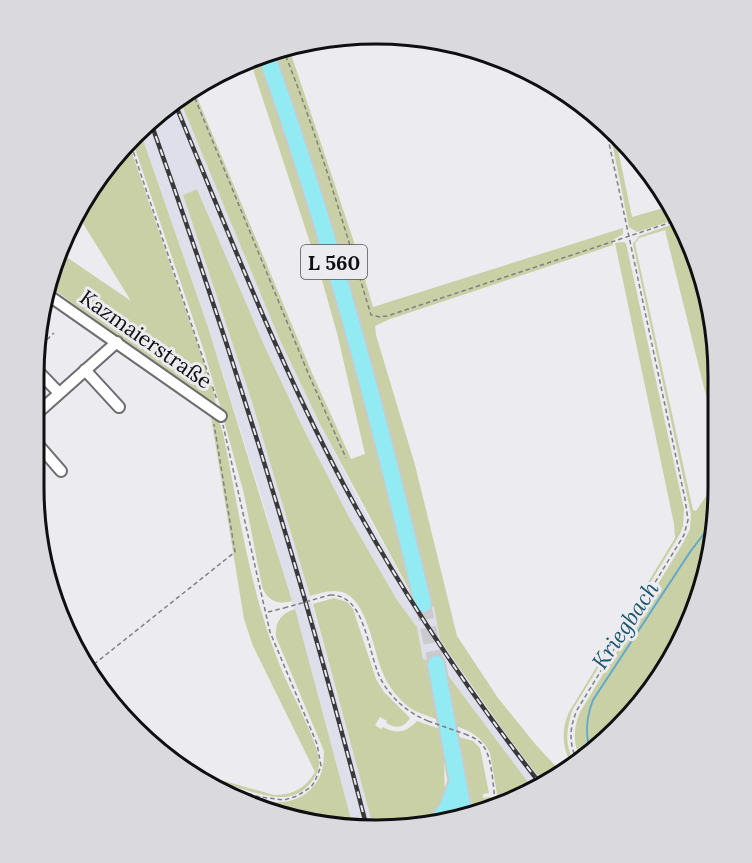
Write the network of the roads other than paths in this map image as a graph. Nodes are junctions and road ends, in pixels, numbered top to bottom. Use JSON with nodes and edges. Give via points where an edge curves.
{"nodes":[{"id":1,"x":269,"y":61,"type":"edge"},
{"id":2,"x":53,"y":298,"type":"edge"},
{"id":3,"x":117,"y":342,"type":"junction"},
{"id":4,"x":85,"y":370,"type":"junction"},
{"id":5,"x":44,"y":377,"type":"edge"},
{"id":6,"x":59,"y":393,"type":"junction"},
{"id":7,"x":44,"y":407,"type":"edge"},
{"id":8,"x":119,"y":407,"type":"dead end"},
{"id":9,"x":218,"y":414,"type":"road end"},
{"id":10,"x":44,"y":451,"type":"edge"},
{"id":11,"x":62,"y":471,"type":"dead end"},
{"id":12,"x":423,"y":604,"type":"tunnel mouth"},
{"id":13,"x":436,"y":664,"type":"tunnel mouth"},
{"id":14,"x":458,"y":782,"type":"junction"},
{"id":15,"x":463,"y":808,"type":"edge"},
{"id":16,"x":445,"y":812,"type":"edge"}],
"edges":[{"from":1,"to":12,"type":"main road","number":"L 560","via":[[344,295]]},
{"from":2,"to":3,"type":"street","name":"Kazmaierstraße"},
{"from":3,"to":4,"type":"street"},
{"from":3,"to":9,"type":"street","name":"Kazmaierstraße"},
{"from":4,"to":6,"type":"street"},
{"from":4,"to":8,"type":"street"},
{"from":5,"to":6,"type":"street"},
{"from":6,"to":7,"type":"street"},
{"from":10,"to":11,"type":"street"},
{"from":13,"to":14,"type":"main road"},
{"from":14,"to":15,"type":"main road"},
{"from":14,"to":16,"type":"main road"}]}
